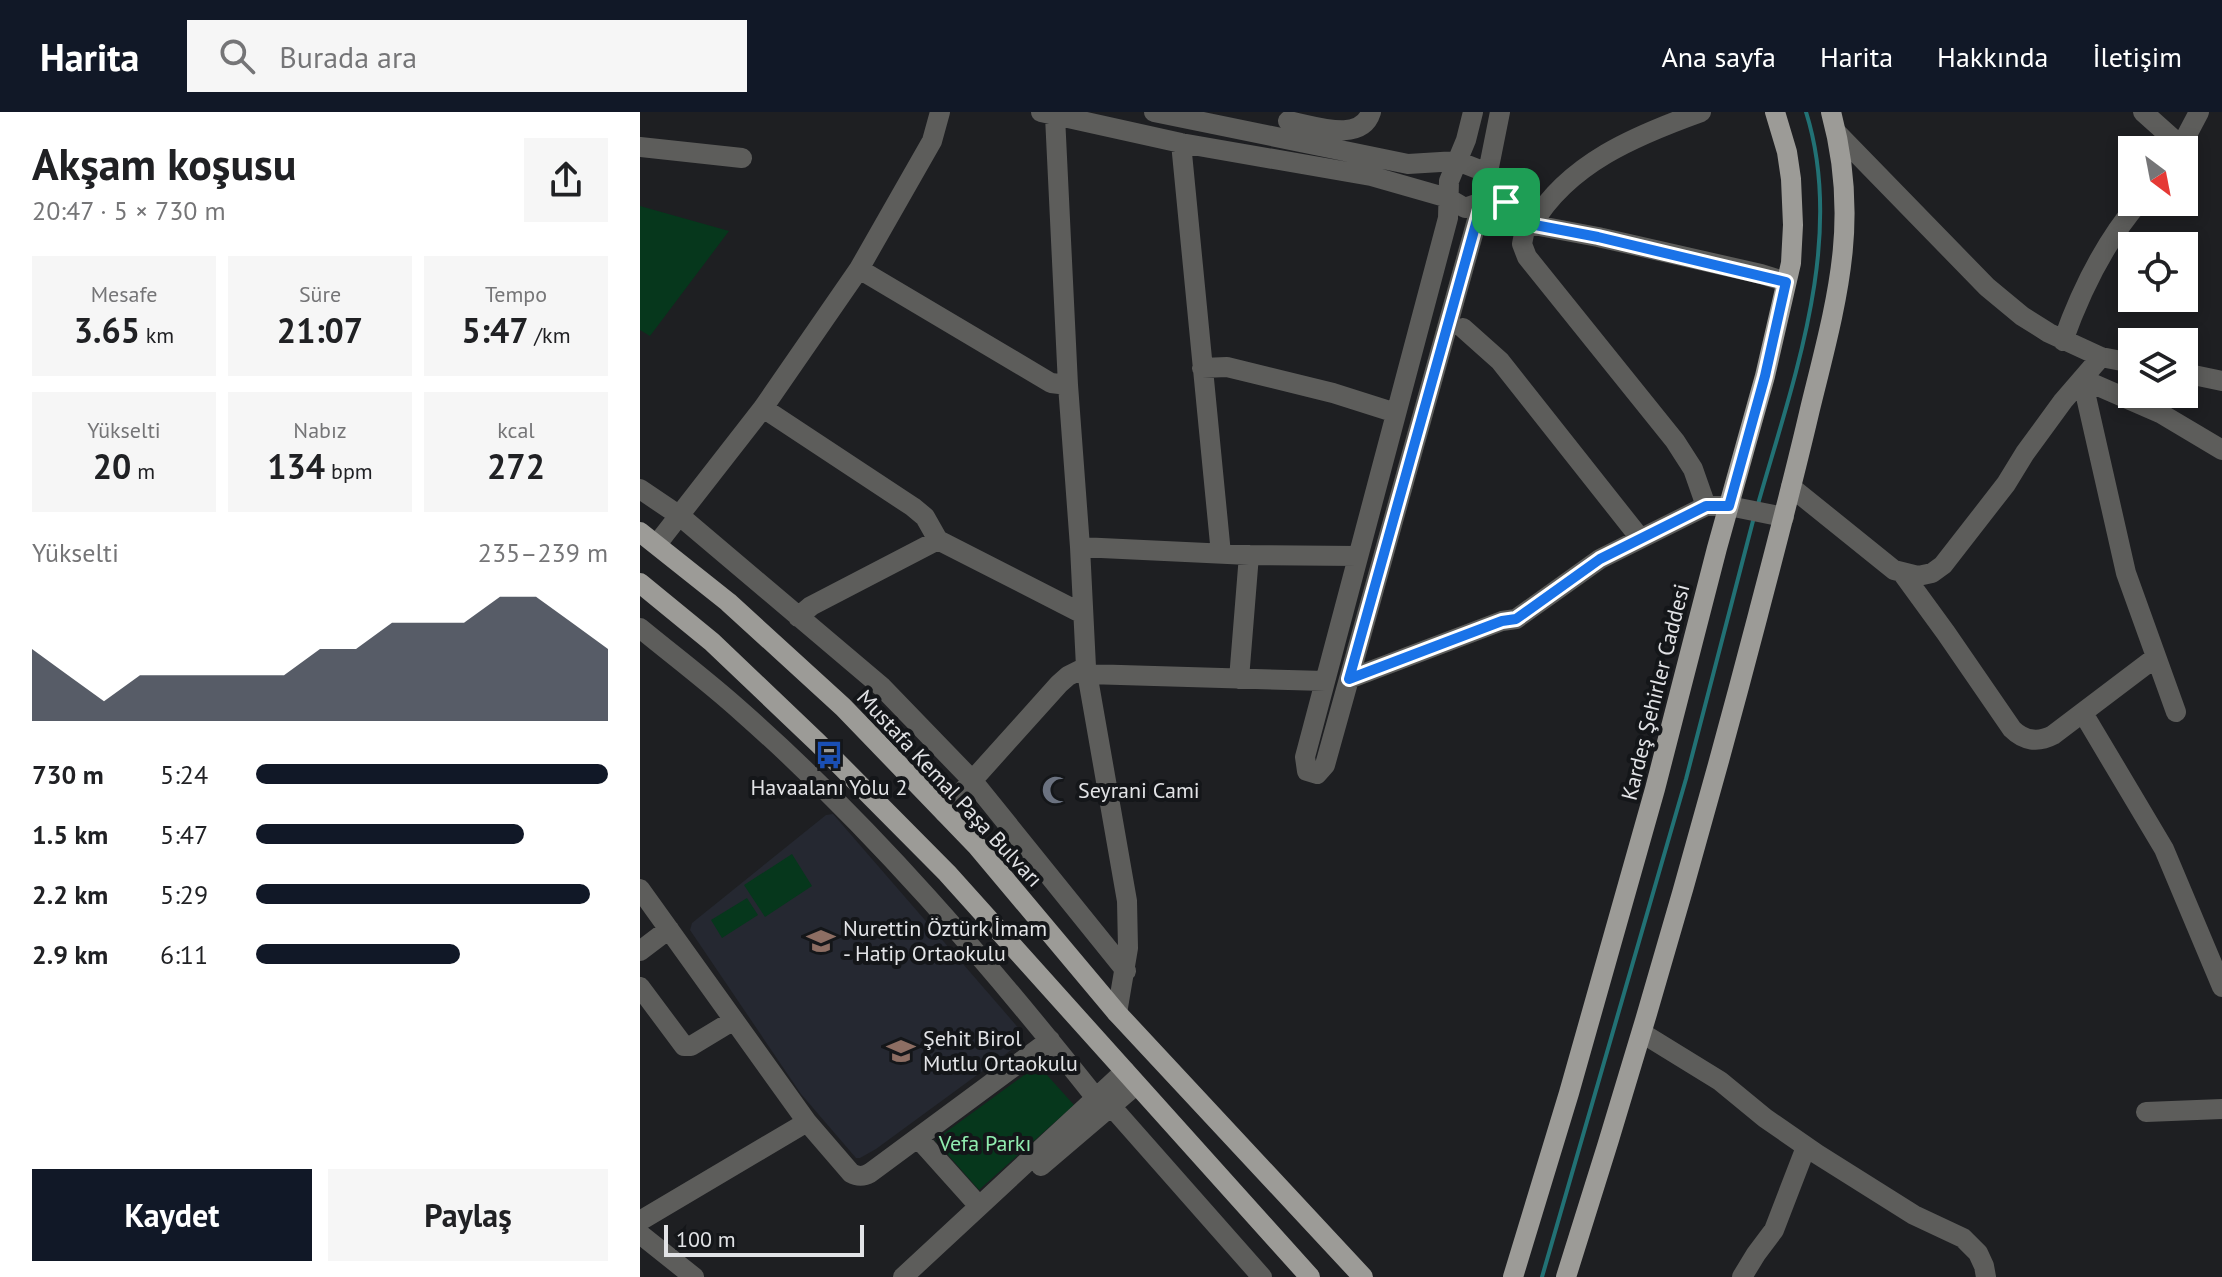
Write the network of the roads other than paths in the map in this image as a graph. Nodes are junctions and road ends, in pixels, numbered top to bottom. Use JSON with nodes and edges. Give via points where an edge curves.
{"nodes":[{"id":1,"x":940,"y":112,"type":"edge"},
{"id":2,"x":1154,"y":112,"type":"edge"},
{"id":3,"x":1371,"y":112,"type":"edge"},
{"id":4,"x":1473,"y":112,"type":"edge"},
{"id":5,"x":1500,"y":112,"type":"edge"},
{"id":6,"x":1701,"y":112,"type":"edge"},
{"id":7,"x":1775,"y":112,"type":"edge"},
{"id":8,"x":1831,"y":112,"type":"edge"},
{"id":9,"x":2143,"y":112,"type":"edge"},
{"id":10,"x":2199,"y":112,"type":"edge"},
{"id":11,"x":1048,"y":114,"type":"edge"},
{"id":12,"x":1288,"y":124,"type":"edge"},
{"id":13,"x":1837,"y":133,"type":"junction"},
{"id":14,"x":2168,"y":136,"type":"edge"},
{"id":15,"x":2186,"y":136,"type":"edge"},
{"id":16,"x":1181,"y":143,"type":"junction"},
{"id":17,"x":640,"y":147,"type":"edge"},
{"id":18,"x":742,"y":158,"type":"dead end"},
{"id":19,"x":1457,"y":161,"type":"junction"},
{"id":20,"x":1488,"y":173,"type":"junction"},
{"id":21,"x":1448,"y":198,"type":"junction"},
{"id":22,"x":1482,"y":202,"type":"junction"},
{"id":23,"x":2128,"y":216,"type":"edge"},
{"id":24,"x":1529,"y":224,"type":"junction"},
{"id":25,"x":859,"y":269,"type":"junction"},
{"id":26,"x":1786,"y":282,"type":"junction"},
{"id":27,"x":1463,"y":328,"type":"dead end"},
{"id":28,"x":2063,"y":341,"type":"junction"},
{"id":29,"x":2101,"y":357,"type":"junction"},
{"id":30,"x":2118,"y":360,"type":"edge"},
{"id":31,"x":1202,"y":368,"type":"junction"},
{"id":32,"x":2198,"y":376,"type":"edge"},
{"id":33,"x":2082,"y":379,"type":"junction"},
{"id":34,"x":2222,"y":381,"type":"edge"},
{"id":35,"x":1068,"y":385,"type":"junction"},
{"id":36,"x":763,"y":408,"type":"junction"},
{"id":37,"x":1396,"y":413,"type":"junction"},
{"id":38,"x":2222,"y":450,"type":"edge"},
{"id":39,"x":1791,"y":487,"type":"junction"},
{"id":40,"x":640,"y":489,"type":"edge"},
{"id":41,"x":1706,"y":506,"type":"junction"},
{"id":42,"x":1729,"y":506,"type":"junction"},
{"id":43,"x":680,"y":516,"type":"junction"},
{"id":44,"x":1784,"y":517,"type":"junction"},
{"id":45,"x":648,"y":538,"type":"edge"},
{"id":46,"x":1640,"y":538,"type":"junction"},
{"id":47,"x":938,"y":540,"type":"junction"},
{"id":48,"x":1080,"y":547,"type":"junction"},
{"id":49,"x":1221,"y":554,"type":"junction"},
{"id":50,"x":1249,"y":555,"type":"junction"},
{"id":51,"x":1358,"y":556,"type":"junction"},
{"id":52,"x":1903,"y":574,"type":"junction"},
{"id":53,"x":640,"y":583,"type":"edge"},
{"id":54,"x":1083,"y":614,"type":"junction"},
{"id":55,"x":798,"y":617,"type":"junction"},
{"id":56,"x":644,"y":639,"type":"edge"},
{"id":57,"x":2156,"y":657,"type":"junction"},
{"id":58,"x":1086,"y":670,"type":"junction"},
{"id":59,"x":1239,"y":679,"type":"junction"},
{"id":60,"x":1349,"y":679,"type":"junction"},
{"id":61,"x":1325,"y":681,"type":"junction"},
{"id":62,"x":2176,"y":712,"type":"dead end"},
{"id":63,"x":2083,"y":713,"type":"junction"},
{"id":64,"x":972,"y":780,"type":"junction"},
{"id":65,"x":944,"y":812,"type":"junction"},
{"id":66,"x":640,"y":889,"type":"edge"},
{"id":67,"x":669,"y":929,"type":"junction"},
{"id":68,"x":640,"y":951,"type":"edge"},
{"id":69,"x":1126,"y":971,"type":"junction"},
{"id":70,"x":640,"y":987,"type":"edge"},
{"id":71,"x":2222,"y":987,"type":"edge"},
{"id":72,"x":1117,"y":1013,"type":"junction"},
{"id":73,"x":734,"y":1020,"type":"junction"},
{"id":74,"x":1642,"y":1033,"type":"junction"},
{"id":75,"x":1050,"y":1040,"type":"junction"},
{"id":76,"x":1130,"y":1078,"type":"junction"},
{"id":77,"x":1103,"y":1102,"type":"junction"},
{"id":78,"x":2222,"y":1109,"type":"edge"},
{"id":79,"x":2146,"y":1112,"type":"dead end"},
{"id":80,"x":807,"y":1122,"type":"junction"},
{"id":81,"x":918,"y":1138,"type":"junction"},
{"id":82,"x":1806,"y":1147,"type":"junction"},
{"id":83,"x":979,"y":1206,"type":"junction"},
{"id":84,"x":640,"y":1221,"type":"edge"},
{"id":85,"x":640,"y":1234,"type":"edge"},
{"id":86,"x":694,"y":1277,"type":"edge"},
{"id":87,"x":903,"y":1277,"type":"edge"},
{"id":88,"x":920,"y":1277,"type":"edge"},
{"id":89,"x":1262,"y":1277,"type":"edge"},
{"id":90,"x":1310,"y":1277,"type":"edge"},
{"id":91,"x":1363,"y":1277,"type":"edge"},
{"id":92,"x":1513,"y":1277,"type":"edge"},
{"id":93,"x":1567,"y":1277,"type":"edge"},
{"id":94,"x":1742,"y":1277,"type":"edge"},
{"id":95,"x":1986,"y":1277,"type":"edge"}],
"edges":[{"from":1,"to":25,"type":"street","via":[[932,141]]},
{"from":2,"to":12,"type":"street"},
{"from":3,"to":12,"type":"street","via":[[1361,127],[1348,131]]},
{"from":4,"to":19,"type":"street"},
{"from":5,"to":20,"type":"street"},
{"from":6,"to":24,"type":"street","via":[[1608,152],[1558,190]]},
{"from":7,"to":26,"type":"main road","name":"Kardeş Şehirler Caddesi","via":[[1787,152],[1793,205]]},
{"from":8,"to":13,"type":"main road"},
{"from":9,"to":14,"type":"street"},
{"from":10,"to":15,"type":"street"},
{"from":11,"to":16,"type":"street"},
{"from":11,"to":35,"type":"street"},
{"from":12,"to":19,"type":"street","via":[[1408,164]]},
{"from":13,"to":28,"type":"street","via":[[1987,287]]},
{"from":13,"to":39,"type":"main road","via":[[1846,205],[1842,268]]},
{"from":16,"to":21,"type":"street","via":[[1371,176]]},
{"from":16,"to":31,"type":"street"},
{"from":17,"to":18,"type":"street"},
{"from":19,"to":20,"type":"street"},
{"from":19,"to":21,"type":"street"},
{"from":20,"to":22,"type":"street"},
{"from":21,"to":22,"type":"street","via":[[1465,208]]},
{"from":21,"to":37,"type":"street","via":[[1448,218]]},
{"from":22,"to":24,"type":"street","via":[[1506,202]]},
{"from":22,"to":60,"type":"street"},
{"from":23,"to":28,"type":"street","via":[[2092,271]]},
{"from":24,"to":26,"type":"street"},
{"from":24,"to":41,"type":"street","via":[[1522,244],[1527,257],[1675,441],[1693,469]]},
{"from":25,"to":35,"type":"street","via":[[1051,383]]},
{"from":25,"to":36,"type":"street"},
{"from":26,"to":42,"type":"main road","name":"Kardeş Şehirler Caddesi"},
{"from":27,"to":46,"type":"street","via":[[1500,361]]},
{"from":28,"to":29,"type":"street"},
{"from":29,"to":30,"type":"street"},
{"from":29,"to":33,"type":"street"},
{"from":31,"to":37,"type":"street","via":[[1227,367]]},
{"from":31,"to":49,"type":"street"},
{"from":32,"to":34,"type":"street"},
{"from":33,"to":38,"type":"street","via":[[2160,413]]},
{"from":33,"to":52,"type":"street","via":[[1943,565],[1925,575]]},
{"from":33,"to":57,"type":"street","via":[[2126,573]]},
{"from":35,"to":48,"type":"street"},
{"from":36,"to":43,"type":"street"},
{"from":36,"to":47,"type":"street","via":[[913,507]]},
{"from":37,"to":51,"type":"street"},
{"from":39,"to":44,"type":"main road"},
{"from":39,"to":52,"type":"street"},
{"from":40,"to":43,"type":"street"},
{"from":41,"to":42,"type":"street"},
{"from":41,"to":46,"type":"street"},
{"from":42,"to":44,"type":"street"},
{"from":42,"to":92,"type":"main road","name":"Kardeş Şehirler Caddesi","via":[[1651,805]]},
{"from":43,"to":45,"type":"street"},
{"from":43,"to":55,"type":"street"},
{"from":44,"to":74,"type":"main road"},
{"from":45,"to":65,"type":"main road","name":"Mustafa Kemal Paşa Bulvarı","via":[[728,602],[843,707]]},
{"from":46,"to":60,"type":"street","via":[[1600,559],[1516,619]]},
{"from":47,"to":54,"type":"street"},
{"from":47,"to":55,"type":"street"},
{"from":48,"to":49,"type":"street"},
{"from":48,"to":54,"type":"street"},
{"from":49,"to":50,"type":"street"},
{"from":50,"to":51,"type":"street"},
{"from":50,"to":59,"type":"street"},
{"from":51,"to":61,"type":"street"},
{"from":52,"to":63,"type":"street","via":[[2017,734],[2030,740],[2048,738]]},
{"from":53,"to":76,"type":"main road","via":[[712,642],[926,852]]},
{"from":54,"to":58,"type":"street"},
{"from":55,"to":64,"type":"street","via":[[882,687]]},
{"from":56,"to":75,"type":"street","via":[[743,712],[835,801]]},
{"from":57,"to":62,"type":"street"},
{"from":57,"to":63,"type":"street"},
{"from":58,"to":59,"type":"street"},
{"from":58,"to":64,"type":"street","via":[[1059,684]]},
{"from":58,"to":69,"type":"street","via":[[1127,901]]},
{"from":59,"to":61,"type":"street"},
{"from":60,"to":61,"type":"street","via":[[1325,765],[1317,774],[1307,771],[1305,757]]},
{"from":63,"to":71,"type":"street","via":[[2164,849]]},
{"from":64,"to":65,"type":"street"},
{"from":64,"to":69,"type":"street"},
{"from":65,"to":72,"type":"main road","name":"Mustafa Kemal Paşa Bulvarı"},
{"from":66,"to":67,"type":"street"},
{"from":67,"to":68,"type":"street"},
{"from":67,"to":73,"type":"street"},
{"from":69,"to":72,"type":"street"},
{"from":70,"to":73,"type":"street","via":[[684,1046]]},
{"from":72,"to":91,"type":"main road","name":"Mustafa Kemal Paşa Bulvarı"},
{"from":73,"to":80,"type":"street"},
{"from":74,"to":82,"type":"street","via":[[1720,1081]]},
{"from":74,"to":93,"type":"main road"},
{"from":75,"to":77,"type":"street"},
{"from":75,"to":81,"type":"street"},
{"from":76,"to":77,"type":"street"},
{"from":76,"to":90,"type":"main road"},
{"from":77,"to":83,"type":"street"},
{"from":77,"to":88,"type":"street"},
{"from":77,"to":89,"type":"street"},
{"from":78,"to":79,"type":"street"},
{"from":80,"to":81,"type":"street","via":[[860,1177]]},
{"from":80,"to":84,"type":"street"},
{"from":81,"to":83,"type":"street"},
{"from":82,"to":94,"type":"street","via":[[1774,1230]]},
{"from":82,"to":95,"type":"street","via":[[1914,1215],[1963,1238],[1978,1253]]},
{"from":83,"to":87,"type":"street"},
{"from":85,"to":86,"type":"street"}]}
